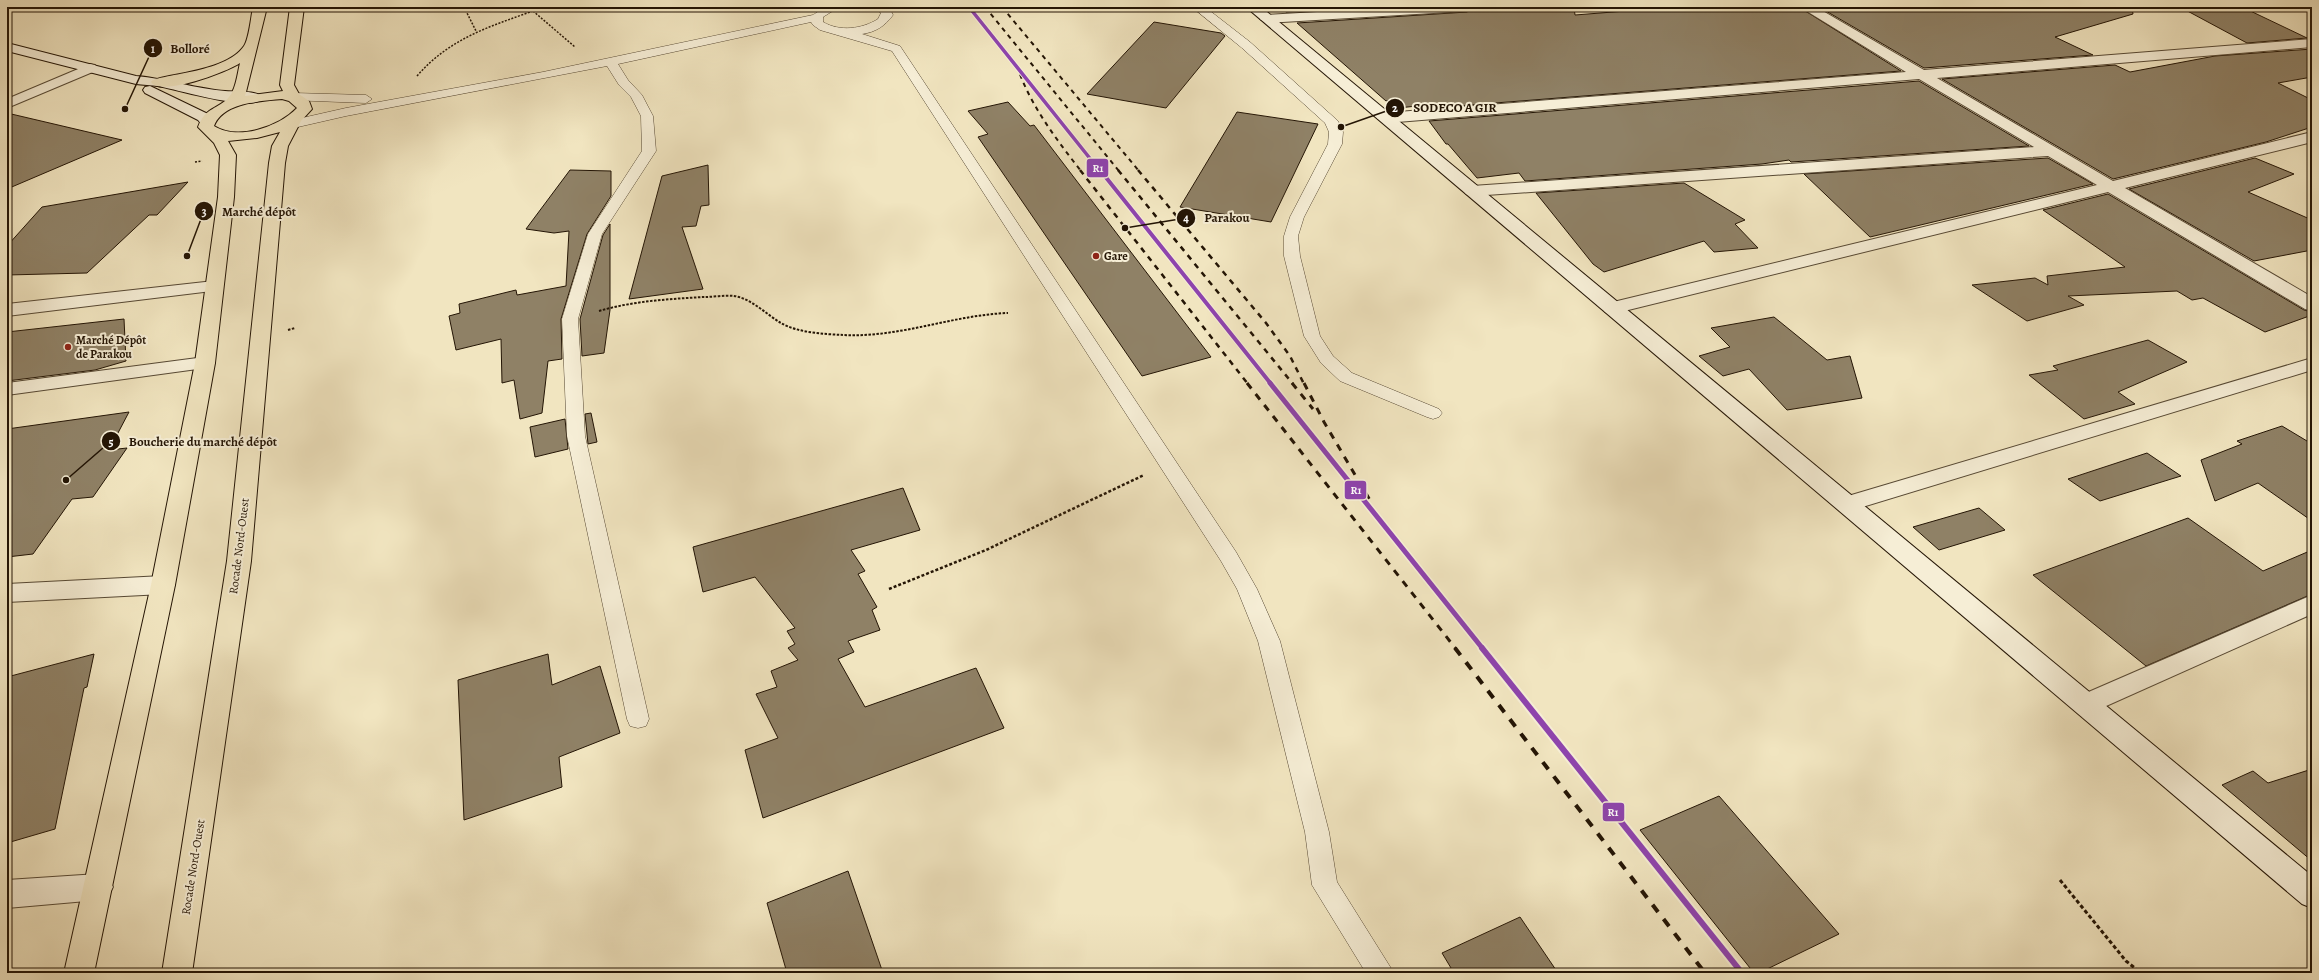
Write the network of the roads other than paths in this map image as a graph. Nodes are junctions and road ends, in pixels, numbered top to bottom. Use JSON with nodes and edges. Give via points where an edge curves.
{"nodes":[{"id":1,"x":260,"y":7,"type":"edge"},
{"id":2,"x":296,"y":7,"type":"edge"},
{"id":3,"x":834,"y":7,"type":"edge"},
{"id":4,"x":879,"y":7,"type":"edge"},
{"id":5,"x":1198,"y":7,"type":"edge"},
{"id":6,"x":1467,"y":7,"type":"edge"},
{"id":7,"x":1807,"y":7,"type":"edge"},
{"id":8,"x":1260,"y":13,"type":"edge"},
{"id":9,"x":818,"y":17,"type":"junction"},
{"id":10,"x":845,"y":32,"type":"junction"},
{"id":11,"x":2312,"y":44,"type":"edge"},
{"id":12,"x":7,"y":47,"type":"edge"},
{"id":13,"x":251,"y":47,"type":"junction"},
{"id":14,"x":610,"y":61,"type":"junction"},
{"id":15,"x":90,"y":68,"type":"junction"},
{"id":16,"x":1923,"y":75,"type":"junction"},
{"id":17,"x":136,"y":80,"type":"junction"},
{"id":18,"x":158,"y":82,"type":"junction"},
{"id":19,"x":471,"y":90,"type":"junction"},
{"id":20,"x":293,"y":97,"type":"junction"},
{"id":21,"x":234,"y":101,"type":"junction"},
{"id":22,"x":7,"y":104,"type":"edge"},
{"id":23,"x":1385,"y":118,"type":"junction"},
{"id":24,"x":285,"y":125,"type":"junction"},
{"id":25,"x":209,"y":127,"type":"junction"},
{"id":26,"x":2312,"y":136,"type":"edge"},
{"id":27,"x":2050,"y":151,"type":"junction"},
{"id":28,"x":2110,"y":186,"type":"junction"},
{"id":29,"x":1472,"y":191,"type":"junction"},
{"id":30,"x":214,"y":286,"type":"junction"},
{"id":31,"x":2312,"y":305,"type":"edge"},
{"id":32,"x":1612,"y":308,"type":"junction"},
{"id":33,"x":7,"y":310,"type":"edge"},
{"id":34,"x":205,"y":362,"type":"junction"},
{"id":35,"x":2312,"y":364,"type":"edge"},
{"id":36,"x":7,"y":389,"type":"edge"},
{"id":37,"x":1434,"y":413,"type":"dead end"},
{"id":38,"x":1846,"y":504,"type":"junction"},
{"id":39,"x":163,"y":585,"type":"junction"},
{"id":40,"x":7,"y":593,"type":"edge"},
{"id":41,"x":2312,"y":604,"type":"edge"},
{"id":42,"x":2086,"y":704,"type":"junction"},
{"id":43,"x":638,"y":720,"type":"dead end"},
{"id":44,"x":98,"y":887,"type":"junction"},
{"id":45,"x":2310,"y":889,"type":"edge"},
{"id":46,"x":7,"y":894,"type":"edge"},
{"id":47,"x":79,"y":973,"type":"edge"},
{"id":48,"x":177,"y":973,"type":"edge"},
{"id":49,"x":1381,"y":973,"type":"edge"}],
"edges":[{"from":1,"to":13,"type":"main road"},
{"from":2,"to":20,"type":"main road","via":[[287,85]]},
{"from":3,"to":9,"type":"lane"},
{"from":4,"to":10,"type":"lane","via":[[886,11],[887,15],[881,23],[866,29]]},
{"from":5,"to":37,"type":"lane","via":[[1246,45],[1331,121],[1336,132],[1334,144],[1297,217],[1291,236],[1292,256],[1312,336],[1327,359],[1346,377]]},
{"from":6,"to":8,"type":"street"},
{"from":7,"to":16,"type":"street"},
{"from":8,"to":23,"type":"street"},
{"from":9,"to":10,"type":"lane","via":[[817,23],[821,27]]},
{"from":9,"to":14,"type":"lane"},
{"from":10,"to":49,"type":"lane","via":[[896,49],[1248,589],[1269,640],[1317,832],[1325,885]]},
{"from":11,"to":16,"type":"street"},
{"from":12,"to":15,"type":"street"},
{"from":13,"to":18,"type":"main road","via":[[232,64],[209,74]]},
{"from":13,"to":21,"type":"main road"},
{"from":14,"to":19,"type":"lane"},
{"from":14,"to":43,"type":"lane","via":[[623,82],[636,95],[647,116],[649,151],[595,234],[570,319],[576,436]]},
{"from":15,"to":17,"type":"street"},
{"from":15,"to":22,"type":"street"},
{"from":16,"to":23,"type":"street"},
{"from":16,"to":27,"type":"street"},
{"from":17,"to":18,"type":"street"},
{"from":17,"to":25,"type":"street","via":[[203,117]]},
{"from":18,"to":21,"type":"street"},
{"from":19,"to":20,"type":"lane","via":[[350,100]]},
{"from":19,"to":24,"type":"lane"},
{"from":20,"to":21,"type":"main road"},
{"from":20,"to":24,"type":"main road","name":"Rocade Nord-Ouest","via":[[304,104],[305,108]]},
{"from":21,"to":25,"type":"main road","via":[[219,110]]},
{"from":23,"to":29,"type":"street"},
{"from":24,"to":25,"type":"main road","via":[[235,136],[218,135]]},
{"from":24,"to":48,"type":"main road","name":"Rocade Nord-Ouest","via":[[277,164],[239,561]]},
{"from":25,"to":30,"type":"main road","via":[[221,140],[228,155],[226,197]]},
{"from":26,"to":28,"type":"street"},
{"from":27,"to":28,"type":"street"},
{"from":27,"to":29,"type":"street"},
{"from":28,"to":31,"type":"street"},
{"from":28,"to":32,"type":"street"},
{"from":29,"to":32,"type":"street"},
{"from":30,"to":33,"type":"street"},
{"from":30,"to":34,"type":"main road"},
{"from":32,"to":38,"type":"street"},
{"from":34,"to":36,"type":"street"},
{"from":34,"to":39,"type":"main road"},
{"from":35,"to":38,"type":"street"},
{"from":38,"to":42,"type":"street"},
{"from":39,"to":40,"type":"street"},
{"from":39,"to":44,"type":"main road"},
{"from":41,"to":42,"type":"street"},
{"from":42,"to":45,"type":"street"},
{"from":44,"to":46,"type":"street"},
{"from":44,"to":47,"type":"main road"}]}
